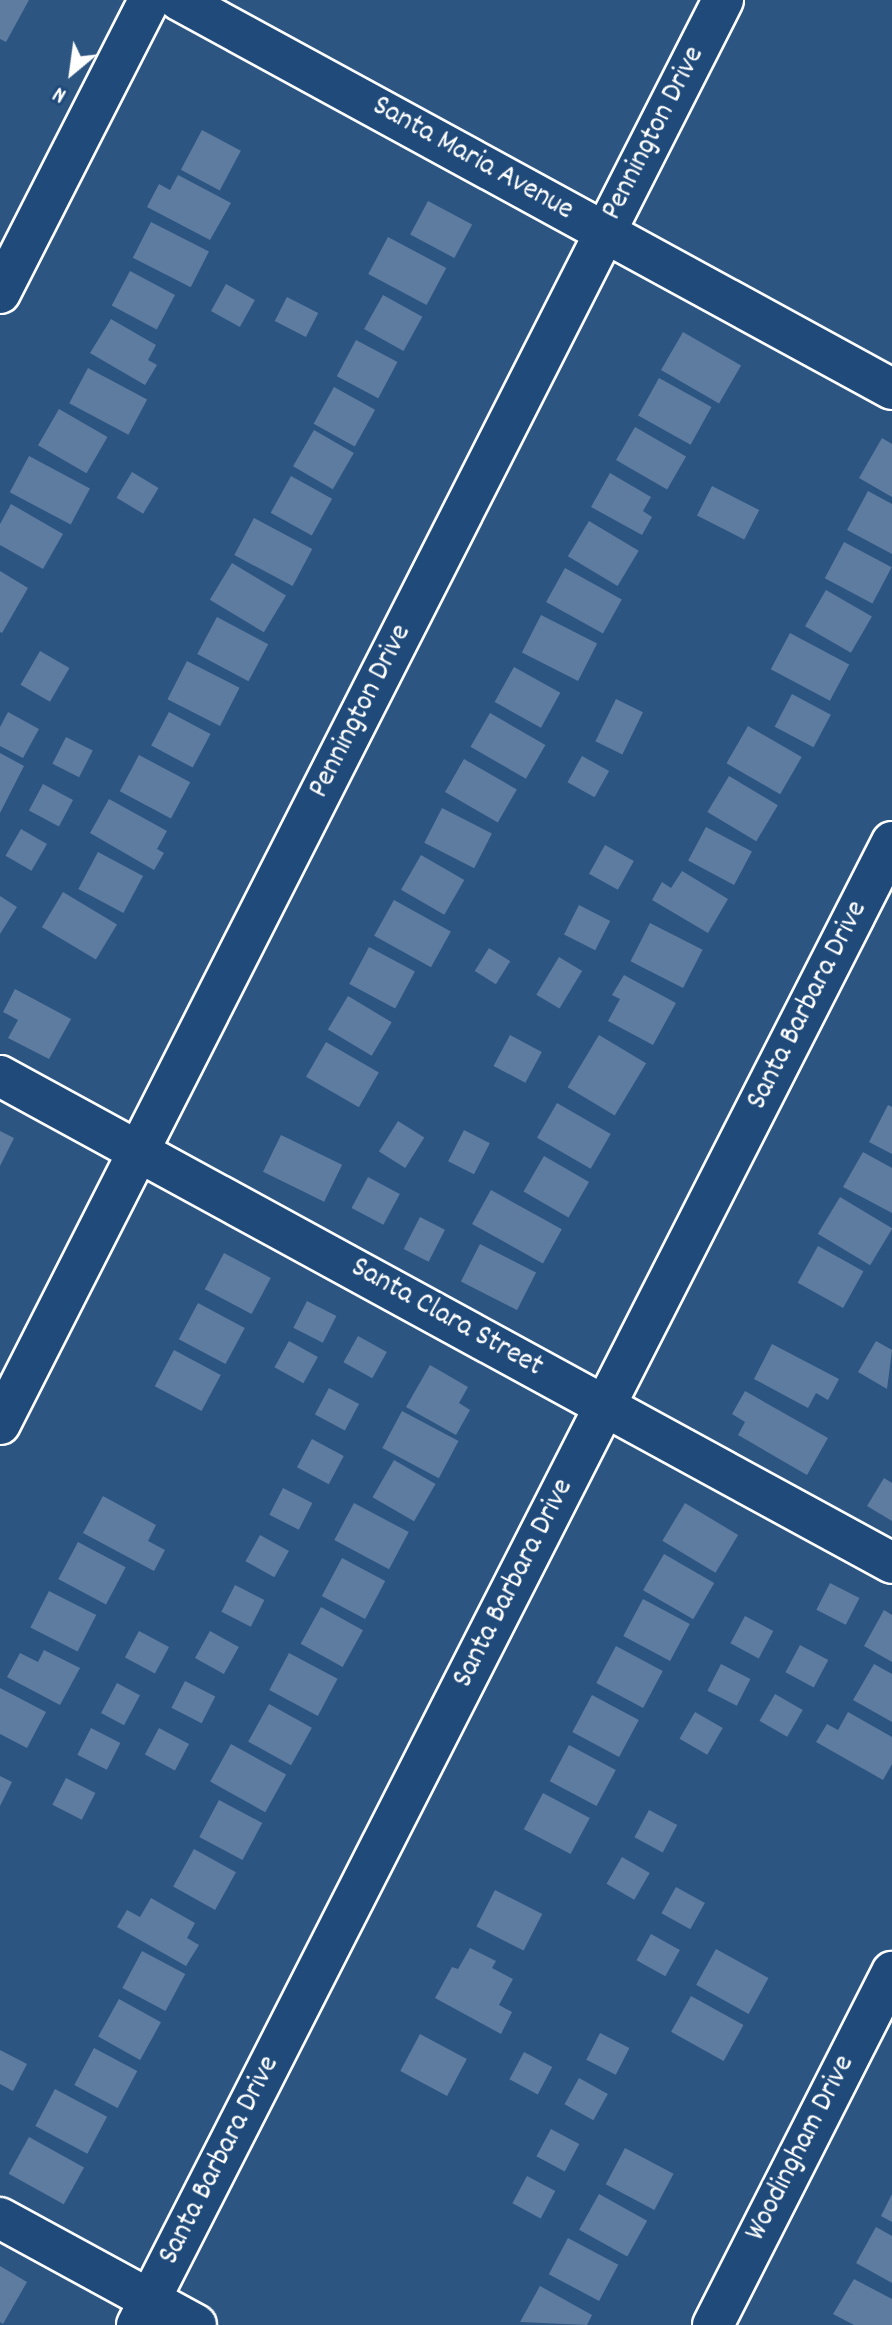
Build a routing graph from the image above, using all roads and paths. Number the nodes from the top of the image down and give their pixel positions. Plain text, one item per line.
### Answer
1 (149, 0) edge
2 (179, 0) edge
3 (723, 0) edge
4 (605, 233) junction
5 (0, 293) edge
6 (892, 389) edge
7 (892, 842) edge
8 (0, 1076) edge
9 (139, 1151) junction
10 (605, 1406) junction
11 (0, 1424) edge
12 (892, 1563) edge
13 (892, 1972) edge
14 (0, 2218) edge
15 (144, 2313) edge
16 (196, 2325) edge
17 (713, 2325) edge

1 - 5 street
2 - 4 street, Santa Maria Avenue
3 - 4 street, Pennington Drive
4 - 6 street, Santa Maria Avenue
4 - 9 street, Pennington Drive
7 - 10 street, Santa Barbara Drive
8 - 9 street, Santa Clara Street
9 - 10 street, Santa Clara Street
9 - 11 street, Pennington Drive
10 - 12 street, Santa Clara Street
10 - 15 street, Santa Barbara Drive
13 - 17 street, Woodingham Drive
14 - 15 street
15 - 16 street

